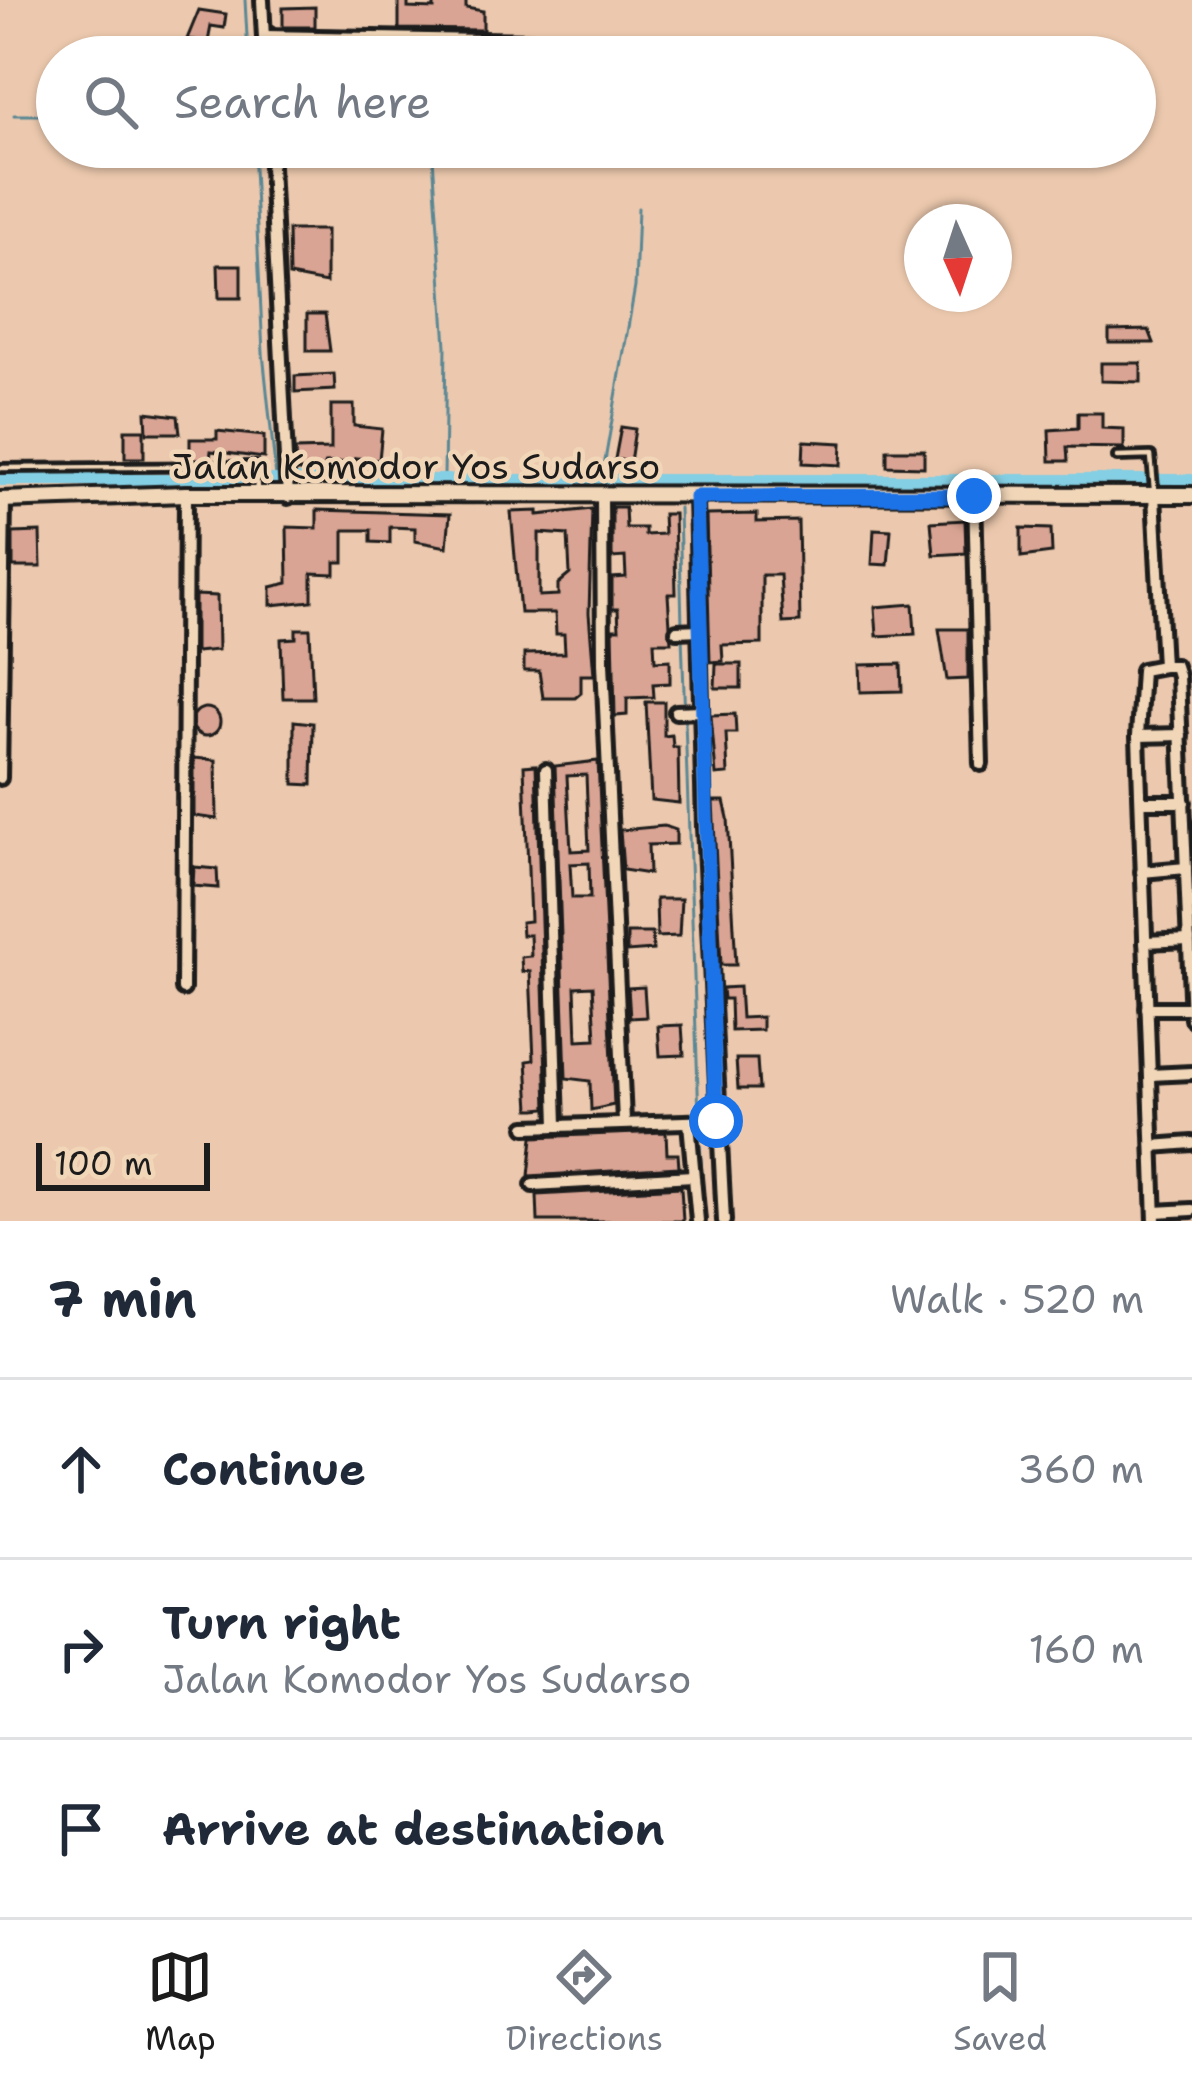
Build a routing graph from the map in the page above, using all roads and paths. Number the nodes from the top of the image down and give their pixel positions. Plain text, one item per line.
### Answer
1 (262, 0) edge
2 (264, 36) edge
3 (271, 168) edge
4 (1117, 457) dead end
5 (0, 468) edge
6 (1154, 490) junction
7 (257, 492) junction
8 (186, 494) junction
9 (288, 494) junction
10 (1192, 495) edge
11 (974, 496) junction
12 (602, 497) junction
13 (696, 497) junction
14 (2, 500) edge
15 (1163, 666) junction
16 (696, 711) junction
17 (676, 712) dead end
18 (1181, 735) junction
19 (1138, 736) junction
20 (981, 764) dead end
21 (546, 770) dead end
22 (0, 778) edge
23 (1141, 802) junction
24 (1184, 802) junction
25 (1186, 868) junction
26 (1142, 872) junction
27 (1189, 940) junction
28 (1145, 942) junction
29 (183, 989) dead end
30 (1147, 1008) junction
31 (1192, 1008) edge
32 (1192, 1019) edge
33 (1192, 1073) edge
34 (1150, 1075) junction
35 (624, 1121) junction
36 (703, 1122) junction
37 (557, 1125) junction
38 (526, 1127) dead end
39 (1192, 1143) edge
40 (1153, 1146) junction
41 (693, 1176) junction
42 (533, 1185) dead end
43 (1192, 1210) edge
44 (1155, 1216) edge
45 (698, 1221) edge
46 (724, 1221) edge

1 - 2 street
3 - 9 street
4 - 6 lane
5 - 7 lane
6 - 10 street, Jalan Komodor Yos Sudarso
6 - 11 street, Jalan Komodor Yos Sudarso
6 - 15 street
7 - 8 street, Jalan Komodor Yos Sudarso
7 - 9 street, Jalan Komodor Yos Sudarso
8 - 14 street, Jalan Komodor Yos Sudarso
8 - 29 street
9 - 12 street, Jalan Komodor Yos Sudarso
11 - 13 street, Jalan Komodor Yos Sudarso
11 - 20 street
12 - 13 street, Jalan Komodor Yos Sudarso
12 - 35 street
13 - 16 street
14 - 22 street
15 - 18 street
15 - 19 street
16 - 17 street
16 - 36 street
18 - 19 street
18 - 24 street
19 - 23 street
21 - 37 street
23 - 24 street
23 - 26 street
24 - 25 street
25 - 26 street
25 - 27 street
26 - 28 street
27 - 28 street
27 - 31 street
28 - 30 street
30 - 31 street
30 - 34 street
31 - 32 street
33 - 34 street
34 - 40 street
35 - 36 street
35 - 37 street
36 - 41 street
36 - 46 street
37 - 38 street
39 - 40 street
40 - 44 street
41 - 42 street
41 - 45 street
43 - 44 street

